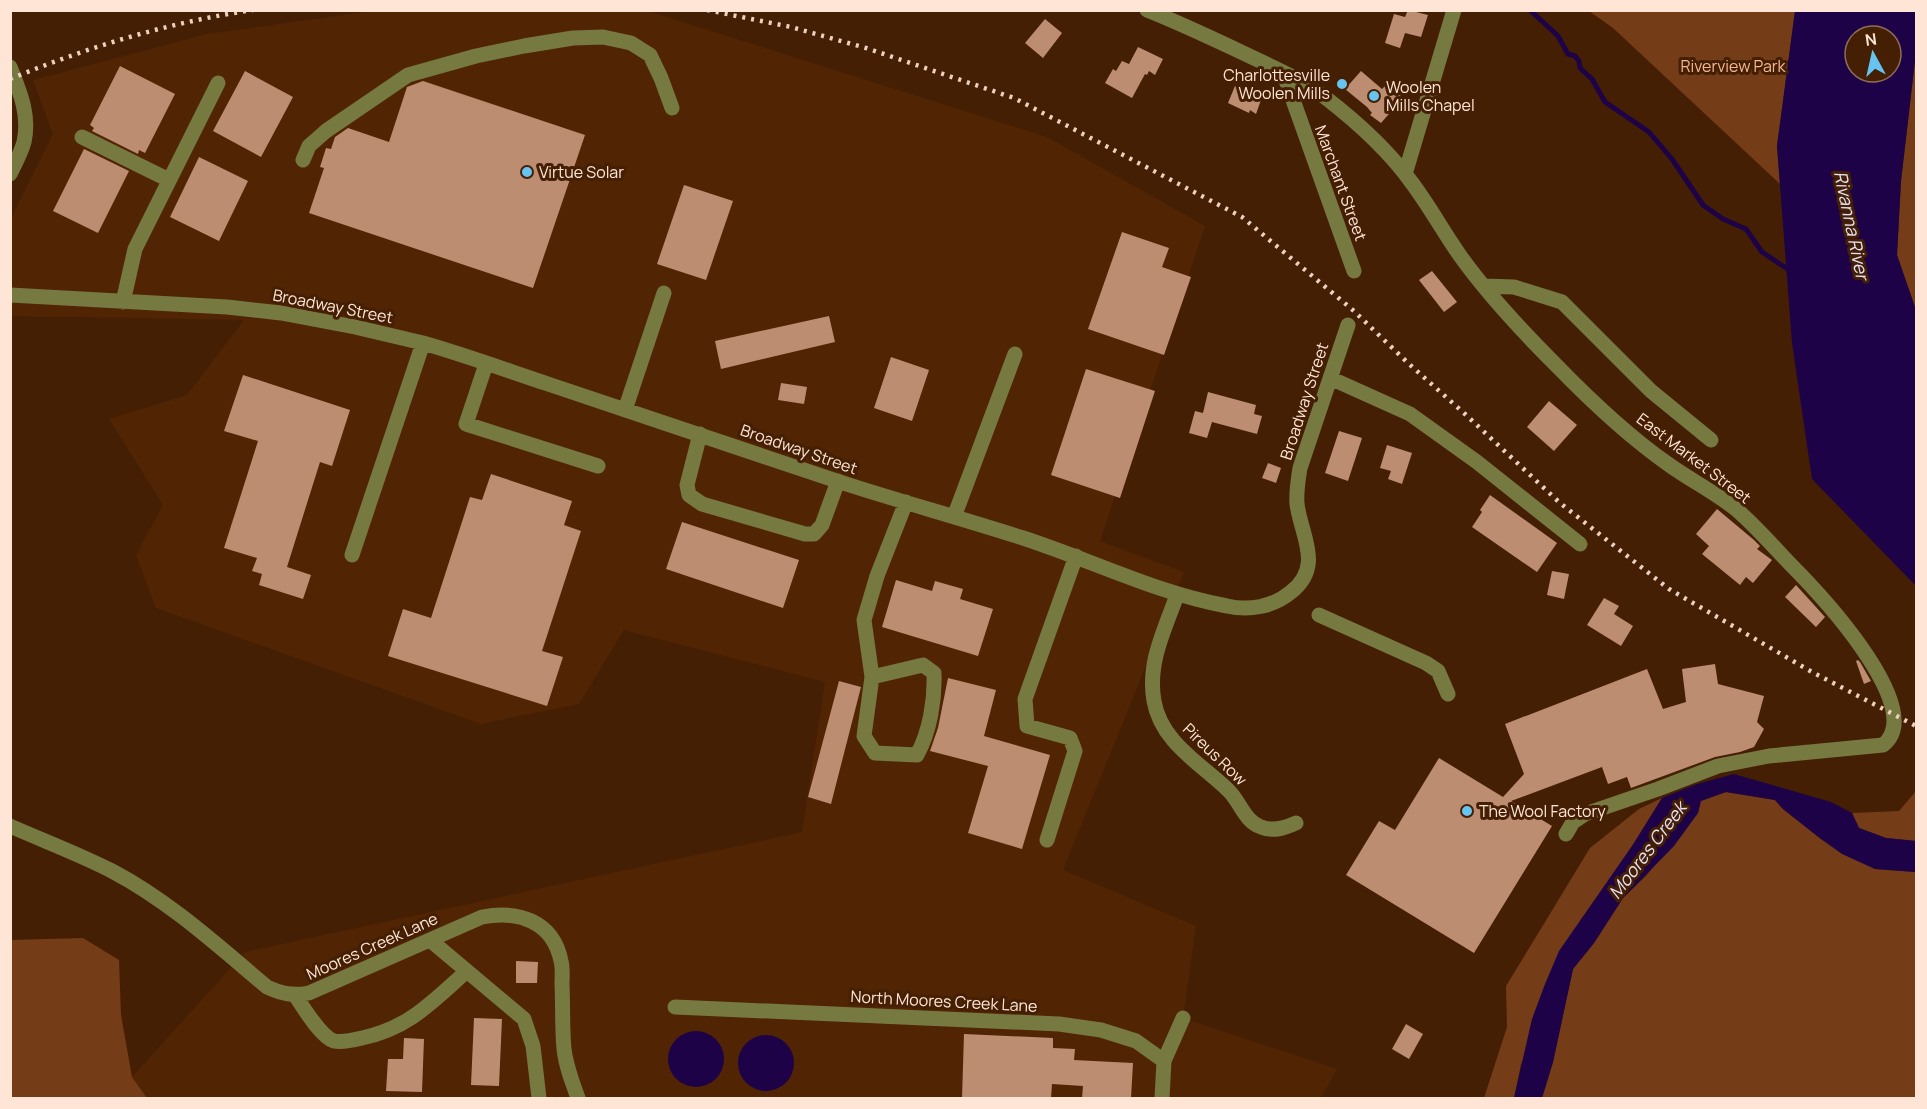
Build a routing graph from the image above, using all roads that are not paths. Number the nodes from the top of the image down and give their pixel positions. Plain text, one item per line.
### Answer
1 (1147, 10) edge
2 (1454, 10) edge
3 (10, 67) edge
4 (1283, 72) junction
5 (218, 83) dead end
6 (672, 108) dead end
7 (82, 137) dead end
8 (303, 160) dead end
9 (10, 174) edge
10 (1405, 174) junction
11 (169, 180) junction
12 (1354, 271) dead end
13 (1484, 286) junction
14 (664, 293) dead end
15 (10, 295) edge
16 (123, 302) junction
17 (1348, 325) dead end
18 (423, 343) junction
19 (1015, 354) dead end
20 (486, 364) junction
21 (1330, 378) junction
22 (625, 410) junction
23 (700, 434) junction
24 (1711, 440) dead end
25 (598, 466) dead end
26 (838, 481) junction
27 (906, 502) junction
28 (954, 517) junction
29 (1580, 544) dead end
30 (352, 555) dead end
31 (1076, 556) junction
32 (1177, 595) junction
33 (1319, 615) dead end
34 (1889, 663) dead end
35 (872, 677) junction
36 (1448, 694) dead end
37 (1908, 724) dead end
38 (1296, 823) dead end
39 (10, 826) edge
40 (1566, 834) dead end
41 (1047, 840) dead end
42 (430, 940) junction
43 (467, 971) junction
44 (295, 996) junction
45 (675, 1006) dead end
46 (1183, 1018) dead end
47 (1164, 1061) junction
48 (539, 1098) edge
49 (578, 1098) edge
50 (1162, 1098) edge

1 - 4 street, East Market Street
2 - 10 street
3 - 9 street
4 - 10 street, East Market Street
4 - 12 street, Marchant Street
5 - 11 street
6 - 8 street
7 - 11 street
10 - 13 street, East Market Street
11 - 16 street
13 - 24 street
13 - 34 street, East Market Street
14 - 22 street
15 - 16 street, Broadway Street
16 - 18 street, Broadway Street
17 - 21 street, Broadway Street
18 - 20 street, Broadway Street
18 - 30 street
19 - 28 street
20 - 22 street, Broadway Street
20 - 25 street
21 - 29 street
21 - 32 street, Broadway Street
22 - 23 street, Broadway Street
23 - 26 street, Broadway Street
23 - 26 street
26 - 27 street, Broadway Street
27 - 28 street, Broadway Street
27 - 35 street
28 - 31 street, Broadway Street
31 - 32 street, Broadway Street
31 - 41 street
32 - 38 street, Pireus Row
33 - 36 street
35 - 35 street
37 - 40 street
39 - 44 street, Moores Creek Lane
42 - 43 street
42 - 44 street, Moores Creek Lane
42 - 49 street, Moores Creek Lane
43 - 44 street
43 - 48 street
45 - 47 street, North Moores Creek Lane
46 - 47 street
47 - 50 street

